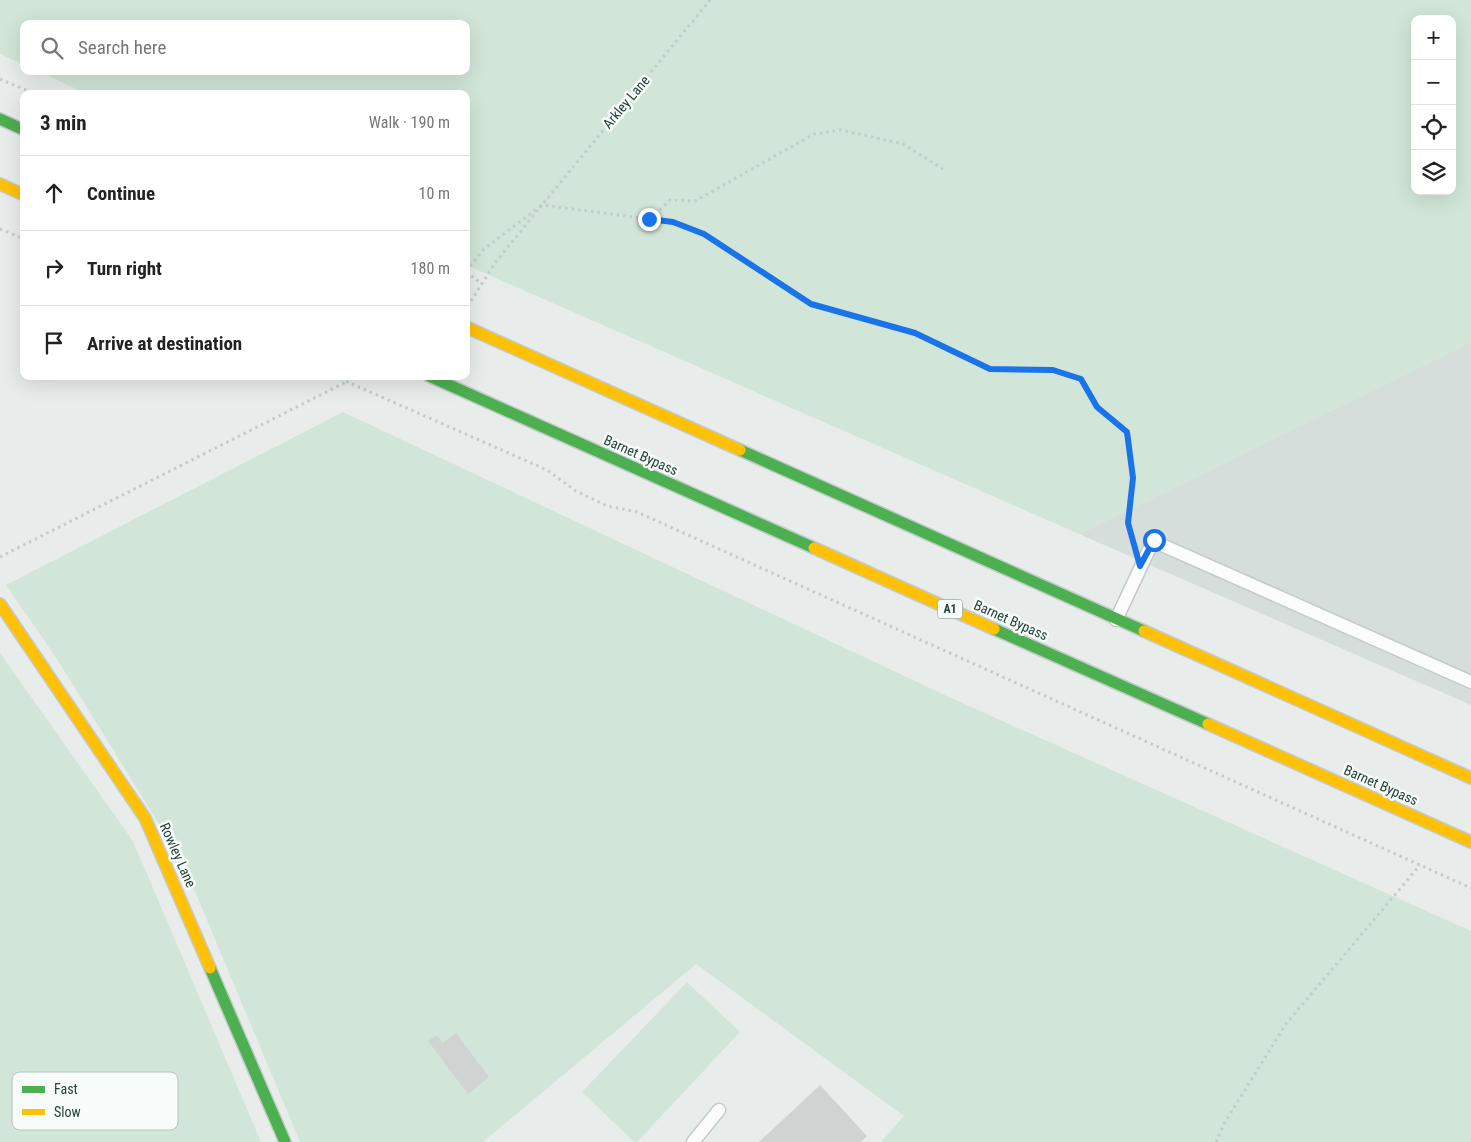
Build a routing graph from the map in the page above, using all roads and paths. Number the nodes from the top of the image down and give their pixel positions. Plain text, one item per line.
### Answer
1 (710, 0) edge
2 (0, 78) edge
3 (26, 90) edge
4 (0, 119) edge
5 (20, 128) edge
6 (943, 169) dead end
7 (0, 184) edge
8 (20, 193) edge
9 (542, 205) junction
10 (649, 219) junction
11 (0, 229) edge
12 (20, 237) edge
13 (470, 267) edge
14 (470, 275) edge
15 (482, 284) junction
16 (470, 302) edge
17 (470, 329) edge
18 (343, 380) edge
19 (438, 380) edge
20 (347, 382) junction
21 (0, 557) edge
22 (1140, 566) junction
23 (0, 604) edge
24 (1116, 620) junction
25 (1471, 682) edge
26 (1471, 778) edge
27 (1471, 842) edge
28 (1420, 865) junction
29 (1471, 888) edge
30 (719, 1110) dead end
31 (285, 1142) edge
32 (693, 1142) edge
33 (1216, 1142) edge

1 - 9 path, Arkley Lane
2 - 3 path
4 - 5 main road
6 - 10 path
7 - 8 main road
9 - 10 path
9 - 13 path
9 - 15 path
10 - 22 path
11 - 12 path
14 - 15 path
15 - 16 path
17 - 24 main road
18 - 20 path
19 - 27 main road, Barnet Bypass / A1
20 - 21 path
20 - 28 path
22 - 24 lane
22 - 25 lane
23 - 31 main road, Rowley Lane
24 - 26 main road
28 - 29 path
28 - 33 path
30 - 32 lane

